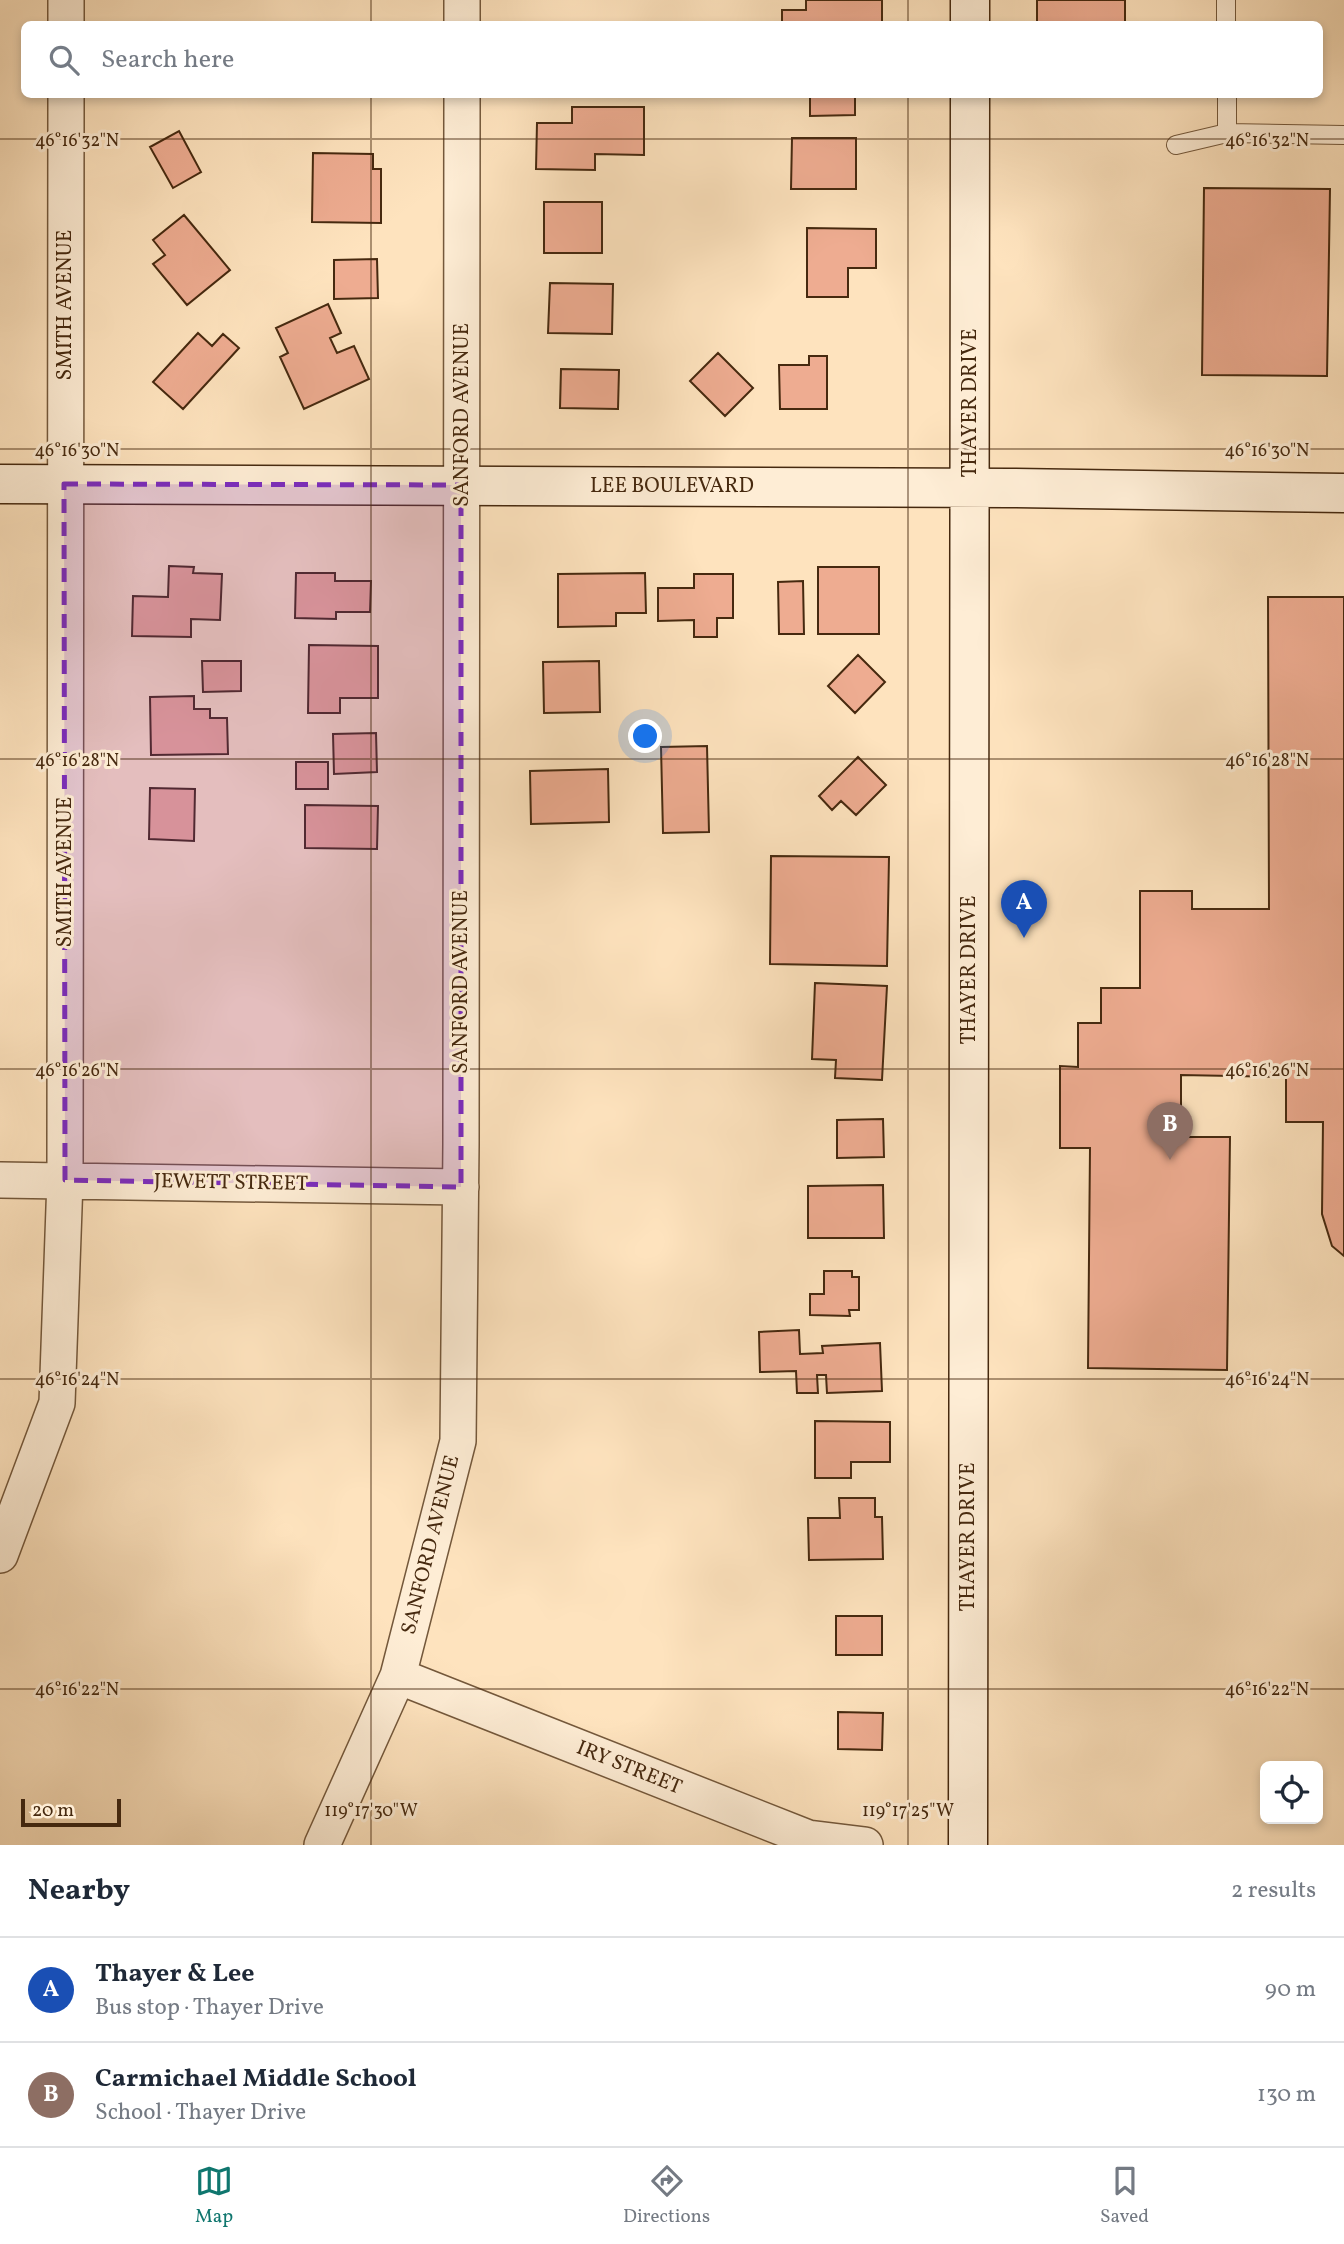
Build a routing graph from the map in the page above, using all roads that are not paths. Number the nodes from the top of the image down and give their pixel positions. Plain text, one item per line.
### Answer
1 (66, 0) edge
2 (462, 0) edge
3 (970, 0) edge
4 (1226, 0) edge
5 (66, 21) edge
6 (462, 21) edge
7 (970, 21) edge
8 (1226, 21) edge
9 (66, 98) edge
10 (462, 98) edge
11 (970, 98) edge
12 (1227, 98) edge
13 (1227, 133) junction
14 (1344, 135) edge
15 (1176, 145) dead end
16 (0, 484) edge
17 (64, 484) junction
18 (461, 485) junction
19 (970, 488) junction
20 (1344, 493) edge
21 (0, 1180) edge
22 (65, 1180) junction
23 (461, 1187) junction
24 (0, 1555) edge
25 (398, 1676) junction
26 (321, 1845) edge
27 (864, 1845) edge
28 (968, 1845) edge

1 - 5 street
2 - 6 street
3 - 7 street
4 - 8 lane
9 - 17 street, SMITH AVENUE
10 - 18 street, SANFORD AVENUE
11 - 19 street, THAYER DRIVE
12 - 13 lane
13 - 14 lane
13 - 15 lane
16 - 17 street, LEE BOULEVARD
17 - 18 street, LEE BOULEVARD
17 - 22 street, SMITH AVENUE
18 - 19 street, LEE BOULEVARD
18 - 23 street, SANFORD AVENUE
19 - 20 street, LEE BOULEVARD
19 - 28 street, THAYER DRIVE
21 - 22 street, JEWETT STREET
22 - 23 street, JEWETT STREET
22 - 24 street, SMITH AVENUE
23 - 25 street, SANFORD AVENUE
25 - 26 street, SANFORD AVENUE
25 - 27 street, IRY STREET

